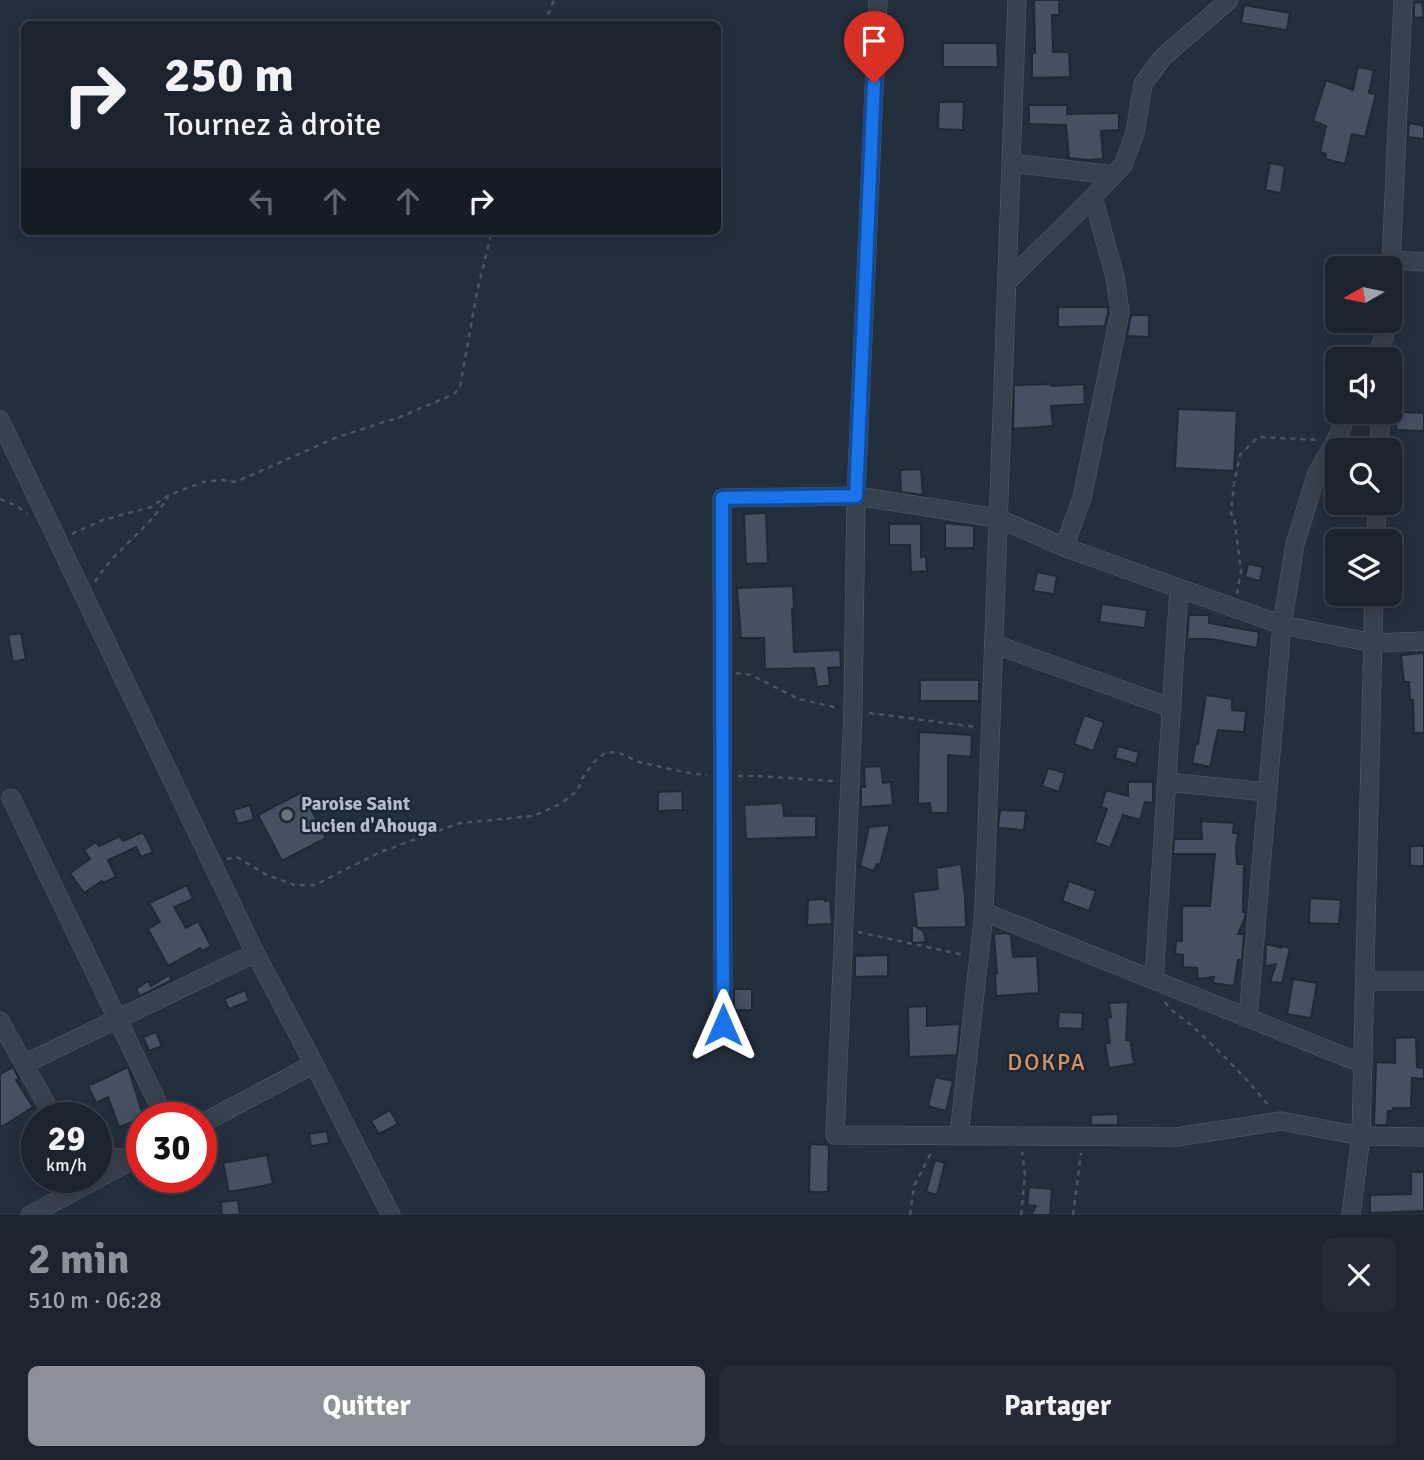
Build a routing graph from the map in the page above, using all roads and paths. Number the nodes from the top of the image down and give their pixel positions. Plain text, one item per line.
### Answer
1 (554, 0) edge
2 (878, 0) edge
3 (1017, 0) edge
4 (1229, 0) edge
5 (1403, 0) edge
6 (545, 21) edge
7 (1011, 163) junction
8 (1114, 175) junction
9 (1093, 197) junction
10 (491, 235) edge
11 (1392, 256) edge
12 (1402, 261) edge
13 (1424, 262) edge
14 (1007, 282) junction
15 (0, 420) edge
16 (1325, 440) edge
17 (1325, 459) edge
18 (169, 495) junction
19 (856, 496) junction
20 (997, 518) junction
21 (58, 540) junction
22 (1064, 547) junction
23 (1179, 588) junction
24 (82, 593) junction
25 (1374, 606) edge
26 (1234, 608) junction
27 (1282, 625) junction
28 (1424, 641) edge
29 (1373, 643) junction
30 (994, 644) junction
31 (723, 671) junction
32 (1171, 708) junction
33 (853, 711) junction
34 (991, 729) junction
35 (723, 776) junction
36 (850, 782) junction
37 (1167, 782) junction
38 (1267, 792) junction
39 (11, 798) dead end
40 (213, 862) junction
41 (984, 912) junction
42 (844, 928) junction
43 (256, 953) junction
44 (978, 971) junction
45 (1154, 980) junction
46 (1366, 981) junction
47 (1424, 981) edge
48 (1248, 1018) junction
49 (117, 1020) junction
50 (0, 1021) edge
51 (723, 1025) dead end
52 (24, 1064) junction
53 (314, 1064) junction
54 (1363, 1064) junction
55 (45, 1102) edge
56 (156, 1102) edge
57 (217, 1116) edge
58 (1281, 1122) junction
59 (940, 1135) junction
60 (959, 1135) junction
61 (1020, 1135) junction
62 (1083, 1136) junction
63 (1361, 1136) junction
64 (1424, 1137) edge
65 (66, 1193) edge
66 (30, 1215) edge
67 (391, 1215) edge
68 (910, 1215) edge
69 (1021, 1215) edge
70 (1073, 1215) edge
71 (1351, 1215) edge

1 - 6 path
2 - 19 street
3 - 7 street
4 - 8 street
5 - 11 street
7 - 8 street
7 - 14 street
8 - 9 street
9 - 14 street
9 - 22 street
10 - 18 path
12 - 13 street
14 - 20 street
15 - 21 street
16 - 26 path
17 - 27 street
18 - 21 path
18 - 24 path
19 - 20 street
19 - 31 street
19 - 33 street
20 - 22 street
20 - 30 street
21 - 24 street
22 - 23 street
23 - 26 street
23 - 32 street
24 - 40 street
25 - 29 street
26 - 27 street
27 - 29 street
27 - 38 street
28 - 29 street
29 - 46 street
30 - 32 street
30 - 34 street
31 - 33 path
31 - 35 street
32 - 37 street
33 - 34 path
33 - 36 street
34 - 41 street
35 - 36 path
35 - 40 path
35 - 51 street
36 - 42 street
37 - 38 street
37 - 45 street
38 - 48 street
39 - 49 street
40 - 43 street
41 - 44 street
41 - 45 street
42 - 44 path
42 - 59 street
43 - 49 street
43 - 53 street
44 - 60 street
45 - 48 street
45 - 58 path
46 - 47 street
46 - 54 street
48 - 54 street
49 - 52 street
49 - 56 street
50 - 52 street
52 - 55 street
53 - 57 street
53 - 67 street
54 - 63 street
58 - 62 street
58 - 63 street
59 - 60 street
59 - 68 path
60 - 61 street
61 - 62 street
61 - 69 path
62 - 70 path
63 - 64 street
63 - 71 street
65 - 66 street

